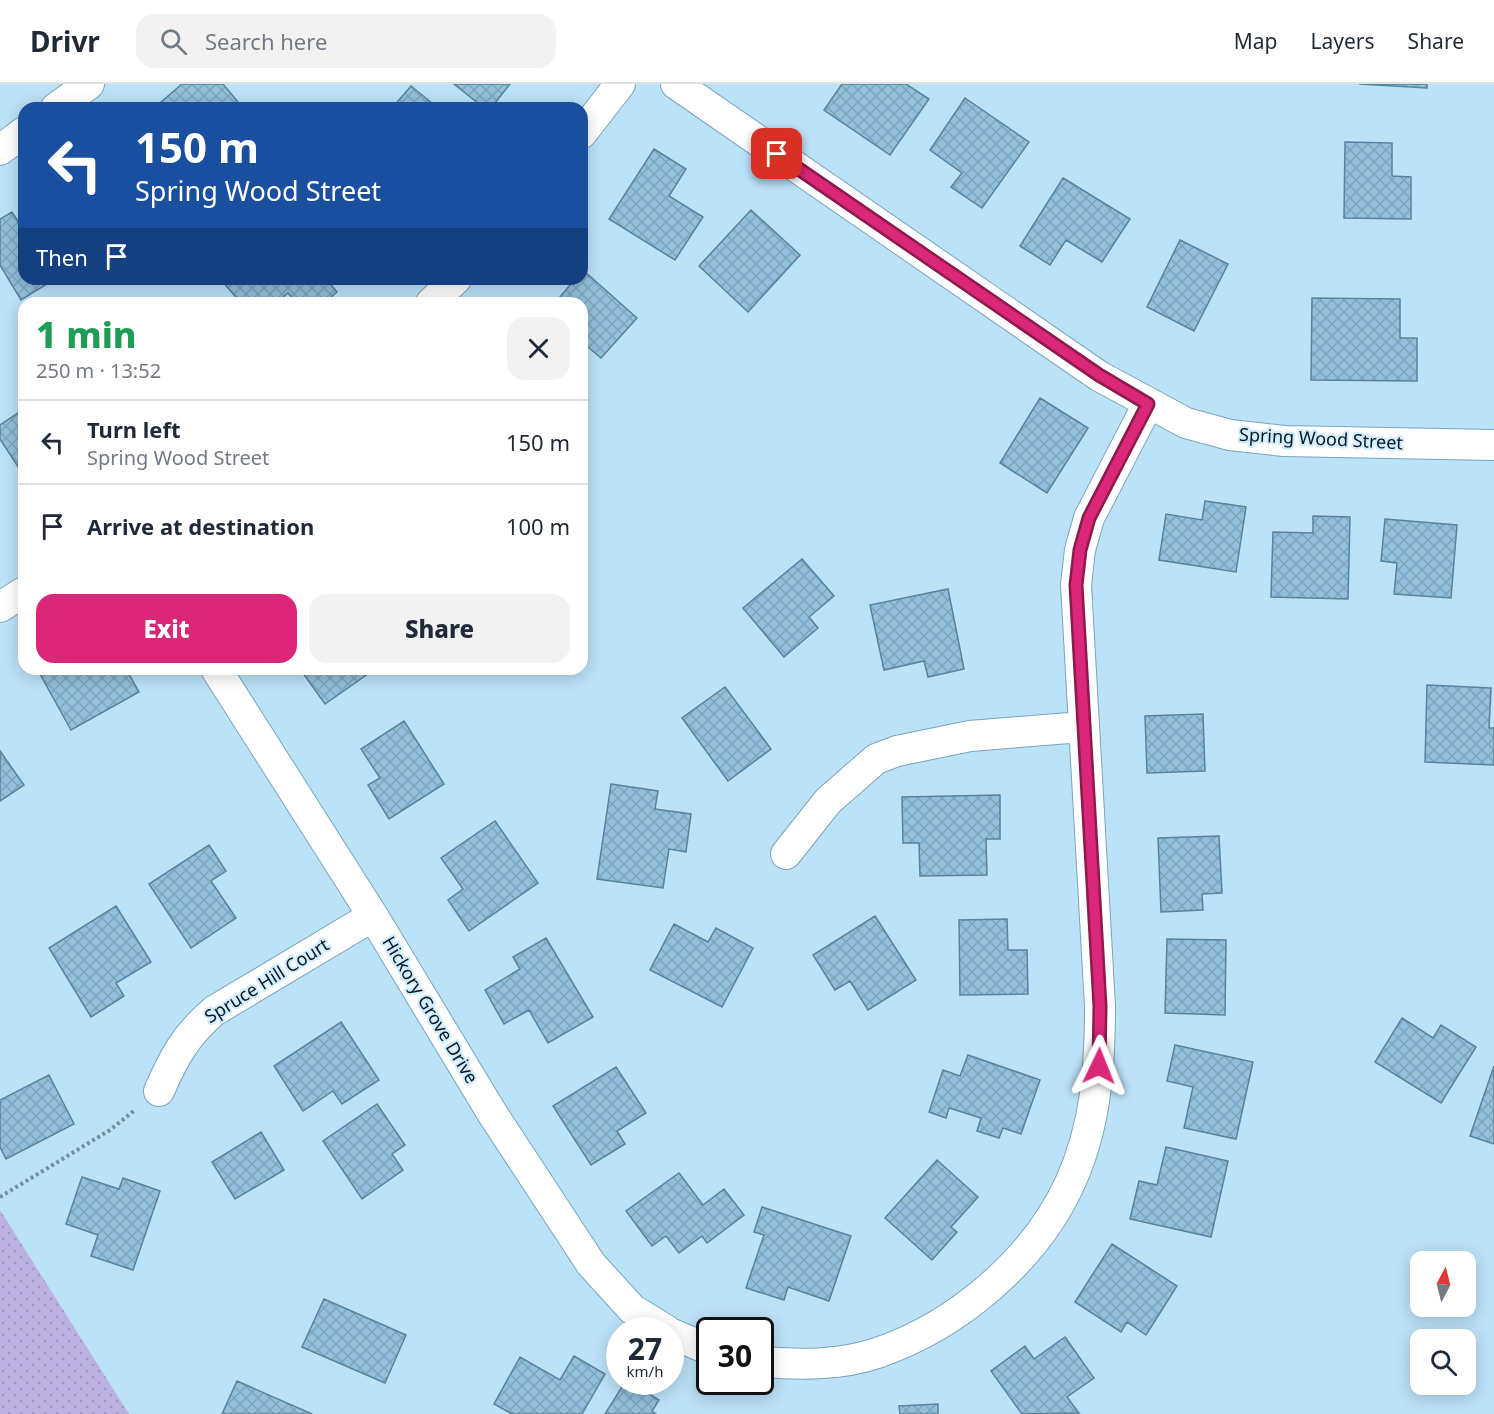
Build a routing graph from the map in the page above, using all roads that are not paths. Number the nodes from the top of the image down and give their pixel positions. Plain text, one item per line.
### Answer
1 (89, 84) edge
2 (620, 84) edge
3 (676, 84) edge
4 (64, 102) edge
5 (588, 125) edge
6 (18, 136) edge
7 (0, 150) edge
8 (450, 285) edge
9 (437, 297) edge
10 (1148, 404) junction
11 (1494, 445) edge
12 (18, 596) edge
13 (0, 607) edge
14 (220, 675) edge
15 (1082, 727) junction
16 (786, 854) dead end
17 (373, 916) junction
18 (159, 1091) road end
19 (645, 1317) edge
20 (774, 1362) edge

1 - 4 street
2 - 5 street
3 - 10 street, Spring Wood Street
6 - 7 street
8 - 9 street
10 - 11 street, Spring Wood Street
10 - 15 street
12 - 13 street
14 - 17 street, Hickory Grove Drive
15 - 16 street
15 - 20 street
17 - 18 street, Spruce Hill Court
17 - 19 street, Hickory Grove Drive

